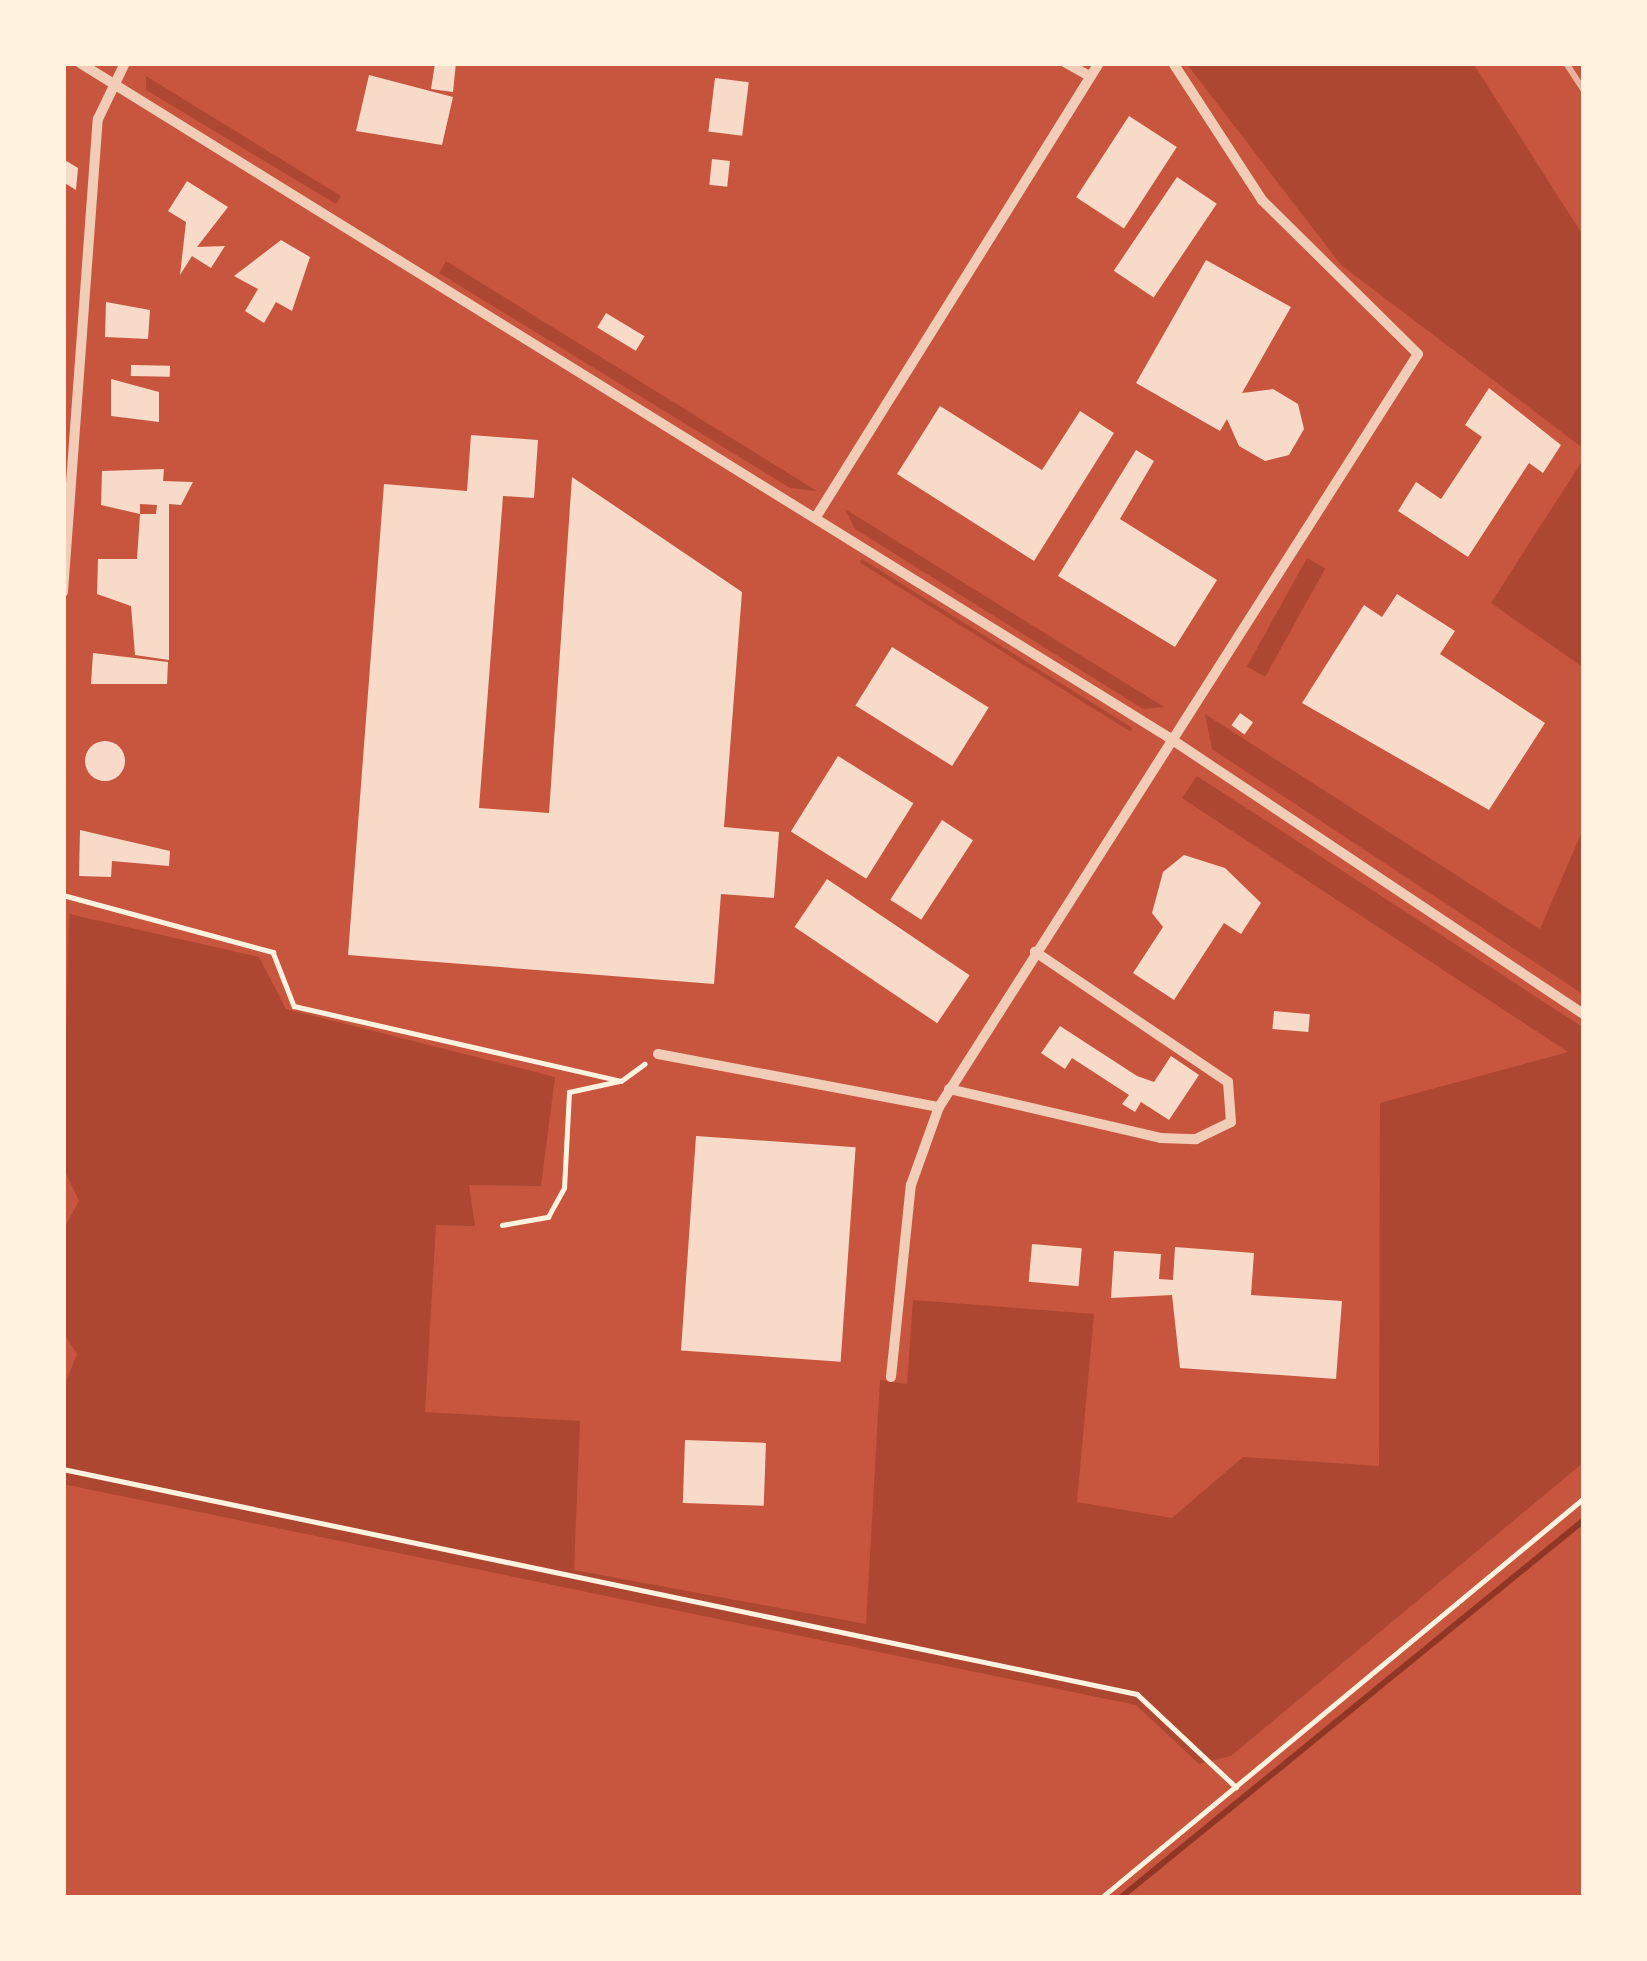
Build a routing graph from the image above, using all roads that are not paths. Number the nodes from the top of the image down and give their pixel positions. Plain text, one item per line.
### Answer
1 (80, 63) edge
2 (125, 63) edge
3 (1066, 63) edge
4 (1099, 63) edge
5 (1173, 63) edge
6 (1089, 76) junction
7 (113, 84) junction
8 (816, 518) junction
9 (64, 571) edge
10 (63, 592) edge
11 (1168, 737) junction
12 (1035, 952) junction
13 (1584, 1014) edge
14 (658, 1054) road end
15 (949, 1089) junction
16 (939, 1107) junction
17 (891, 1377) dead end

1 - 7 street
2 - 7 street
3 - 6 street
4 - 6 street
5 - 11 street
6 - 8 street
7 - 8 street
7 - 9 street
8 - 11 street
9 - 10 street
11 - 12 street
11 - 13 street
12 - 15 street
12 - 15 street
14 - 16 street
15 - 16 street
16 - 17 street

